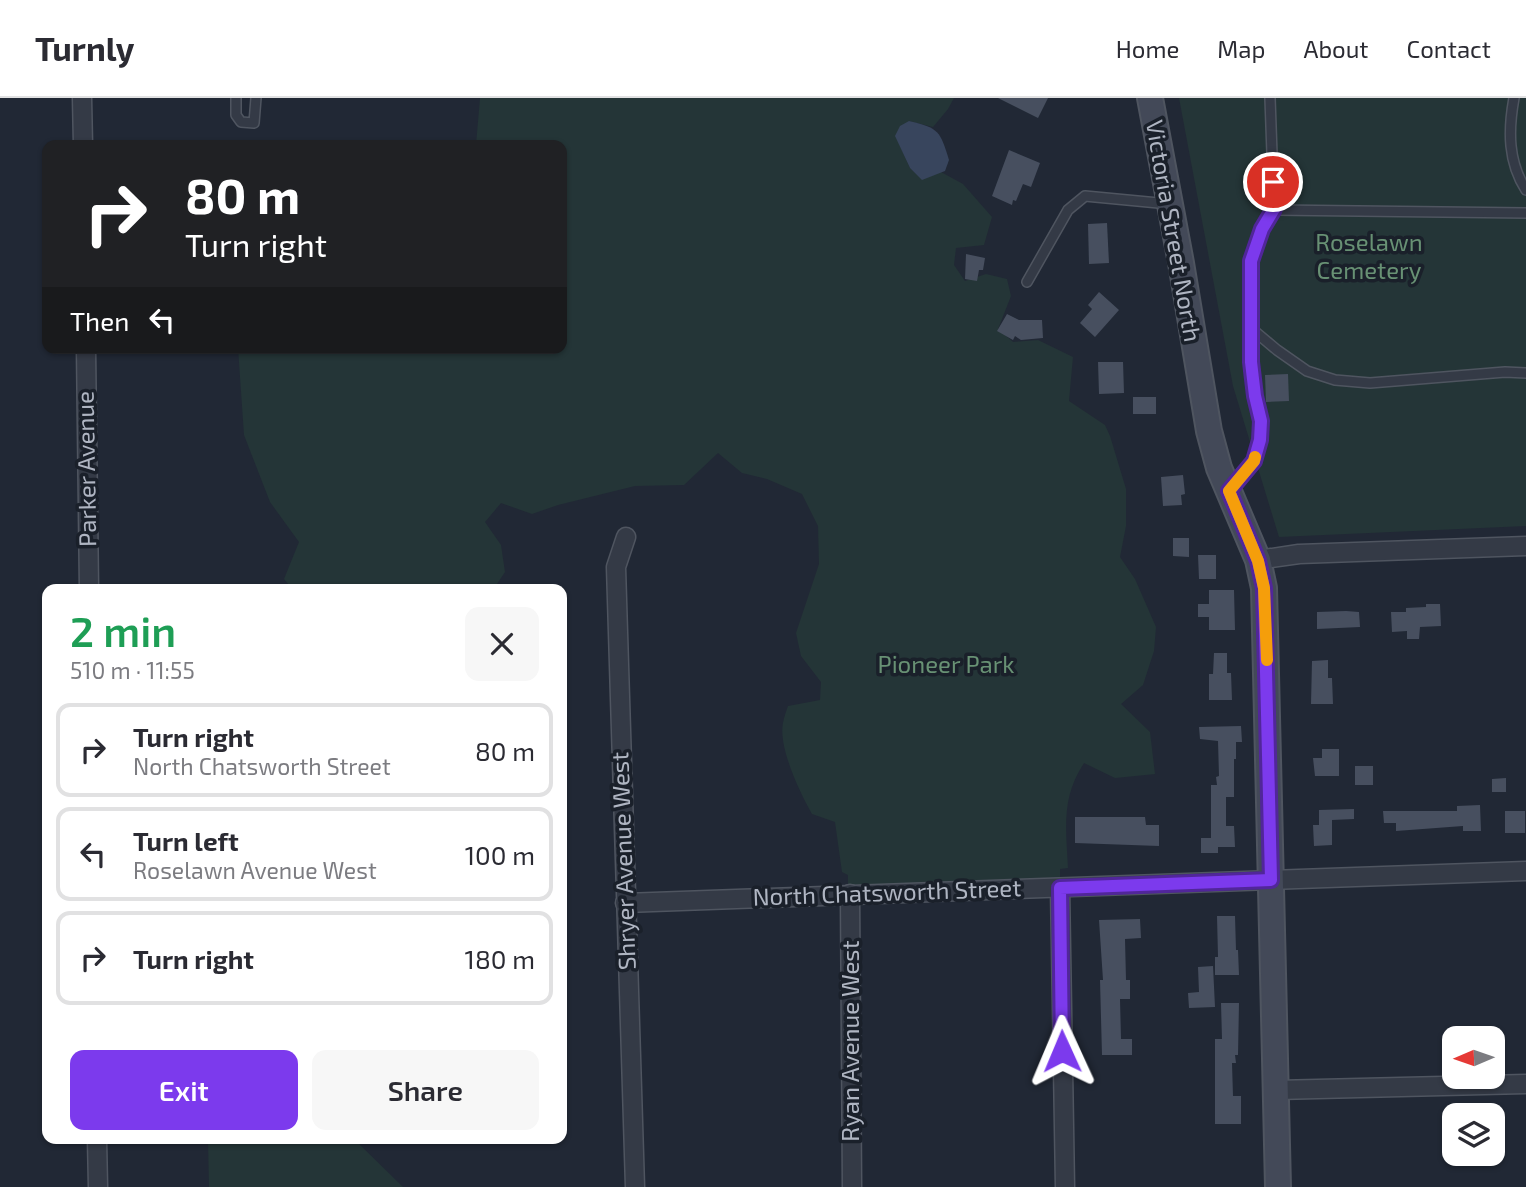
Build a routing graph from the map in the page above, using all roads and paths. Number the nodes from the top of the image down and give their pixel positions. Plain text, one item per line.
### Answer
1 (82, 98) edge
2 (236, 98) edge
3 (257, 98) edge
4 (1150, 98) edge
5 (1270, 98) edge
6 (1514, 98) edge
7 (83, 140) edge
8 (1526, 190) edge
9 (1170, 204) junction
10 (1274, 209) junction
11 (1526, 213) edge
12 (1027, 282) dead end
13 (1252, 329) junction
14 (86, 354) edge
15 (1526, 373) edge
16 (1229, 491) junction
17 (626, 537) dead end
18 (1526, 546) edge
19 (1258, 561) junction
20 (89, 584) edge
21 (1526, 871) edge
22 (1271, 880) junction
23 (1060, 888) junction
24 (850, 894) junction
25 (625, 903) junction
26 (1526, 1084) edge
27 (1276, 1090) junction
28 (97, 1144) edge
29 (98, 1187) edge
30 (635, 1187) edge
31 (852, 1187) edge
32 (1065, 1187) edge
33 (1278, 1187) edge

1 - 7 street
2 - 3 lane
4 - 9 street, Victoria Street North
5 - 10 lane
6 - 8 lane
9 - 12 lane
9 - 16 street, Victoria Street North
10 - 11 lane
10 - 13 lane
13 - 15 lane
13 - 16 lane
14 - 20 street, Parker Avenue
16 - 19 street, Victoria Street North
17 - 25 street, Shryer Avenue West
18 - 19 street
19 - 22 street, Victoria Street North
21 - 22 street, North Chatsworth Street
22 - 23 street, North Chatsworth Street
22 - 27 street, Victoria Street North
23 - 24 street, North Chatsworth Street
23 - 32 street
24 - 25 street, North Chatsworth Street
24 - 31 street, Ryan Avenue West
25 - 30 street, Shryer Avenue West
26 - 27 street
27 - 33 street, Victoria Street North
28 - 29 street

